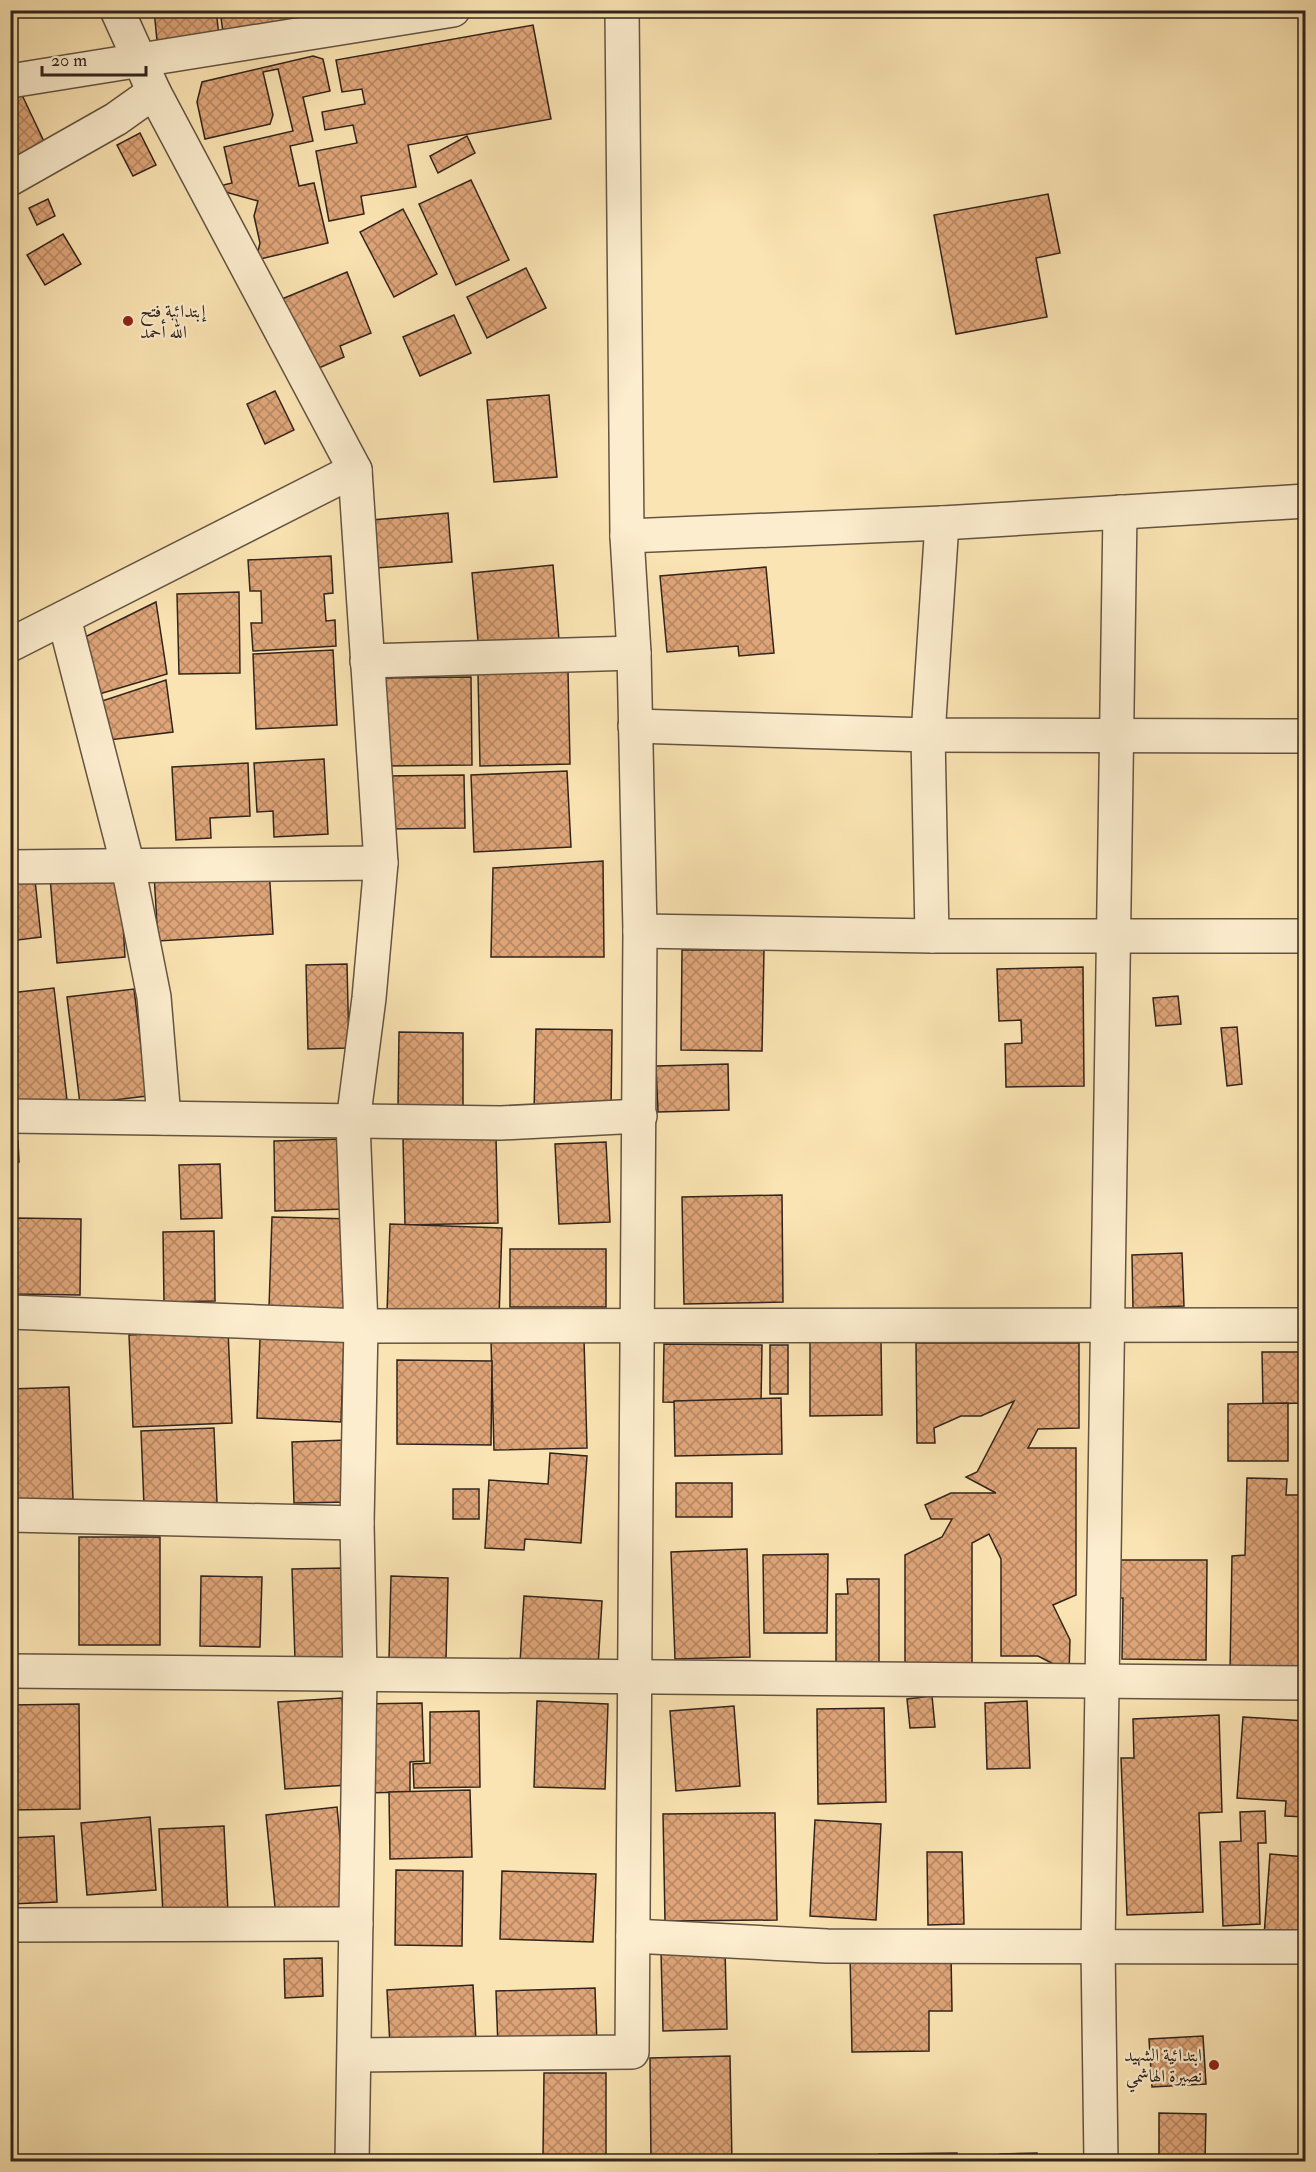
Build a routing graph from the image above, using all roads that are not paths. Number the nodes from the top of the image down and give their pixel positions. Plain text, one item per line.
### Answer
1 (117, 10) edge
2 (453, 10) edge
3 (622, 10) edge
4 (338, 20) edge
5 (139, 59) junction
6 (10, 81) edge
7 (154, 92) junction
8 (10, 179) edge
9 (355, 470) junction
10 (1305, 501) edge
11 (1120, 512) junction
12 (942, 523) junction
13 (627, 536) junction
14 (64, 618) junction
15 (10, 645) edge
16 (633, 653) junction
17 (367, 661) junction
18 (635, 726) junction
19 (928, 735) junction
20 (1305, 736) edge
21 (1116, 737) junction
22 (381, 863) junction
23 (128, 866) junction
24 (10, 867) edge
25 (640, 931) junction
26 (932, 936) junction
27 (1113, 936) junction
28 (1305, 936) edge
29 (10, 1116) edge
30 (640, 1116) junction
31 (164, 1118) junction
32 (353, 1122) junction
33 (10, 1312) edge
34 (1305, 1324) edge
35 (361, 1326) junction
36 (637, 1326) junction
37 (1107, 1326) junction
38 (10, 1515) edge
39 (357, 1522) junction
40 (10, 1671) edge
41 (360, 1674) junction
42 (635, 1678) junction
43 (1102, 1683) junction
44 (1305, 1683) edge
45 (356, 1924) junction
46 (10, 1925) edge
47 (633, 1936) junction
48 (1098, 1947) junction
49 (1305, 1947) edge
50 (356, 2055) junction
51 (352, 2162) edge
52 (1101, 2162) edge

1 - 5 street
2 - 4 street
3 - 13 street
4 - 5 street
5 - 6 street
5 - 7 street
7 - 8 street
7 - 9 street
9 - 14 street
9 - 17 street
10 - 11 street
11 - 12 street
11 - 21 street
12 - 13 street
12 - 19 street
13 - 16 street
14 - 15 street
14 - 23 street
16 - 17 street
16 - 18 street
17 - 22 street
18 - 19 street
18 - 25 street
19 - 21 street
19 - 26 street
20 - 21 street
21 - 27 street
22 - 23 street
22 - 32 street
23 - 24 street
23 - 31 street
25 - 26 street
25 - 30 street
26 - 27 street
27 - 28 street
27 - 37 street
29 - 31 street
30 - 32 street
30 - 36 street
31 - 32 street
32 - 35 street
33 - 35 street
34 - 37 street
35 - 36 street
35 - 39 street
36 - 37 street
36 - 42 street
37 - 43 street
38 - 39 street
39 - 41 street
40 - 41 street
41 - 42 street
41 - 45 street
42 - 43 street
42 - 47 street
43 - 44 street
43 - 48 street
45 - 46 street
45 - 50 street
47 - 48 street
47 - 50 street
48 - 49 street
48 - 52 street
50 - 51 street

